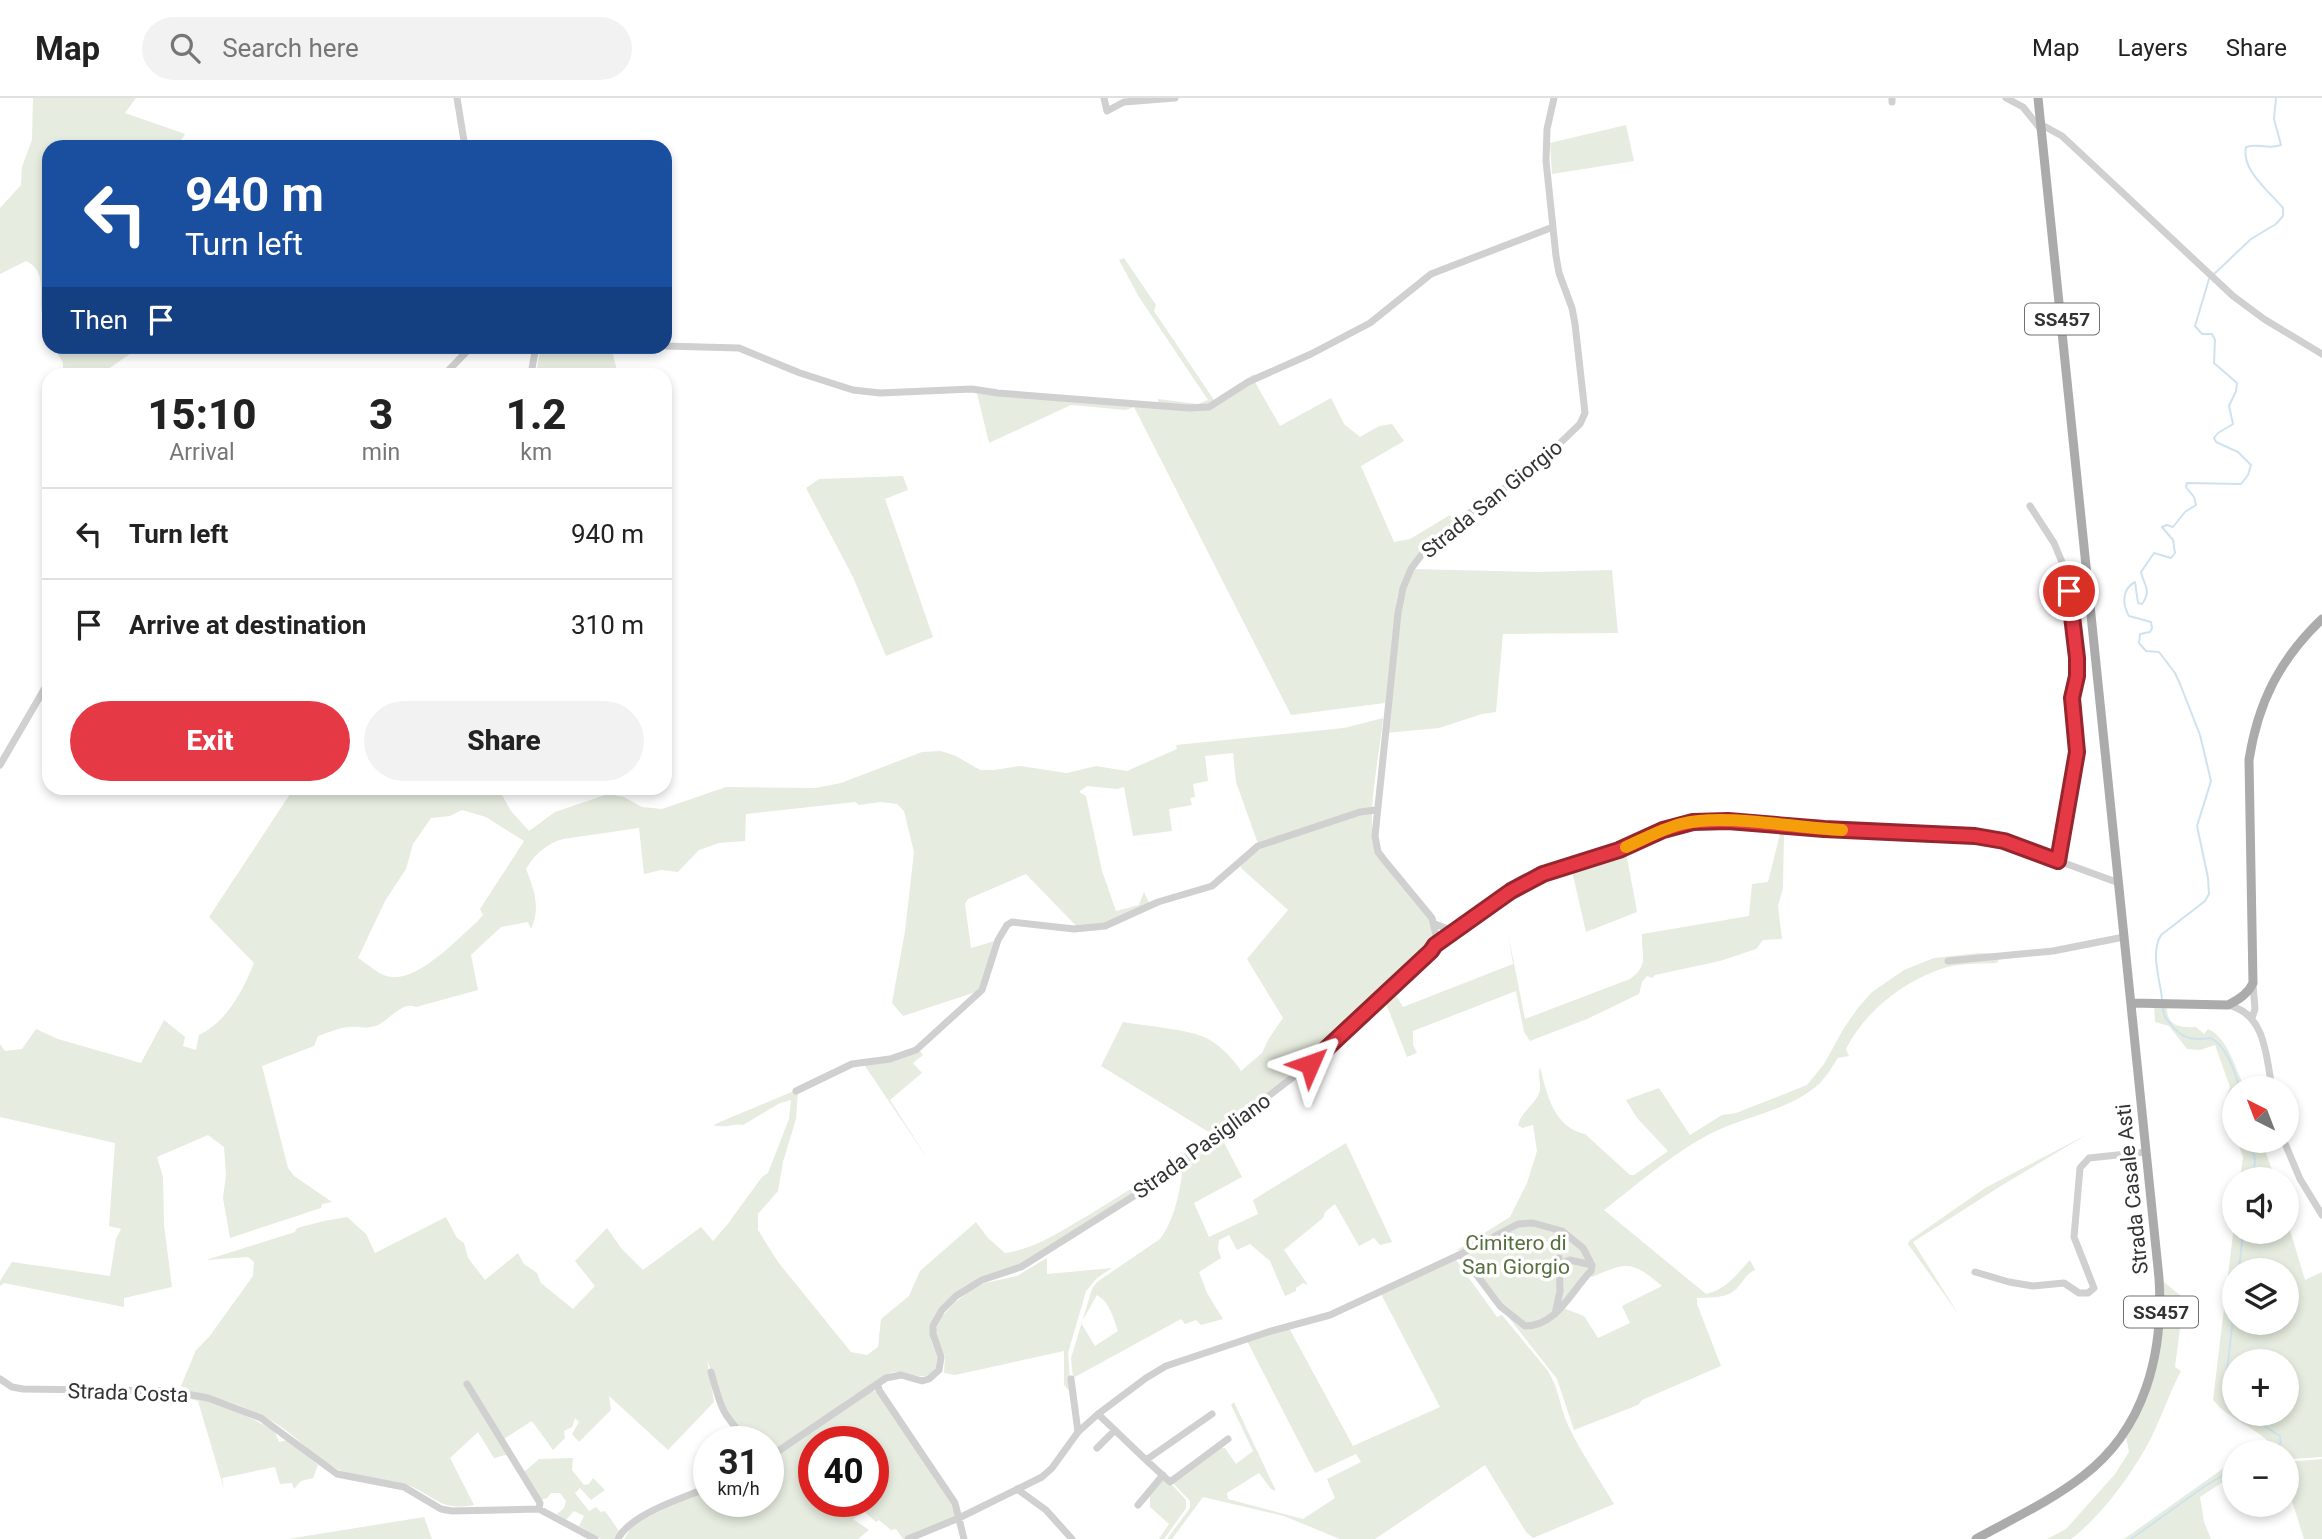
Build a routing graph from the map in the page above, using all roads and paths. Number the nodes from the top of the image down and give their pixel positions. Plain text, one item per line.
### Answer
1 (457, 98) edge
2 (1104, 98) edge
3 (1175, 98) edge
4 (1554, 98) edge
5 (2006, 98) edge
6 (2037, 99) edge
7 (2023, 107) junction
8 (2042, 131) junction
9 (464, 140) edge
10 (1553, 227) junction
11 (672, 347) edge
12 (466, 354) edge
13 (2322, 354) edge
14 (451, 368) edge
15 (2030, 506) dead end
16 (2088, 570) junction
17 (2067, 574) junction
18 (2322, 619) edge
19 (42, 693) edge
20 (0, 763) edge
21 (1376, 810) junction
22 (2058, 861) junction
23 (2119, 883) junction
24 (1435, 924) junction
25 (1453, 931) junction
26 (2124, 937) junction
27 (1435, 945) junction
28 (1948, 961) dead end
29 (2253, 984) junction
30 (2131, 1003) junction
31 (2228, 1005) junction
32 (2252, 1018) junction
33 (2269, 1076) edge
34 (796, 1091) dead end
35 (2146, 1152) junction
36 (2289, 1153) edge
37 (2322, 1215) edge
38 (1461, 1254) junction
39 (1592, 1265) junction
40 (1975, 1272) dead end
41 (1555, 1314) junction
42 (711, 1372) dead end
43 (0, 1379) edge
44 (1071, 1379) dead end
45 (467, 1384) dead end
46 (878, 1385) junction
47 (1098, 1414) junction
48 (1212, 1414) dead end
49 (733, 1426) edge
50 (1115, 1430) junction
51 (1078, 1432) junction
52 (1228, 1439) dead end
53 (784, 1447) edge
54 (1097, 1448) dead end
55 (1146, 1460) junction
56 (1163, 1475) junction
57 (1017, 1489) junction
58 (693, 1494) edge
59 (1138, 1505) dead end
60 (539, 1509) junction
61 (959, 1518) junction
62 (595, 1539) edge
63 (618, 1539) edge
64 (908, 1539) edge
65 (964, 1539) edge
66 (1072, 1539) edge
67 (1976, 1539) edge

1 - 9 street
2 - 3 street
4 - 10 street, Strada San Giorgio
5 - 7 street
6 - 7 street
6 - 8 main road, SS457
7 - 8 street
8 - 13 street
8 - 16 main road, SS457
10 - 11 street
10 - 21 street, Strada San Giorgio
12 - 14 street
15 - 17 street
16 - 17 street
16 - 23 main road, SS457
17 - 22 street
18 - 29 main road
19 - 20 street
21 - 24 street, Strada San Giorgio
21 - 34 street
22 - 23 street, Strada Pasigliano
22 - 25 street, Strada Pasigliano
23 - 26 main road, SS457
24 - 25 street
24 - 27 street
25 - 27 street, Strada Pasigliano
26 - 28 street
26 - 30 main road, SS457
27 - 46 street, Strada Pasigliano
29 - 31 main road
29 - 32 street
30 - 31 main road
30 - 35 main road, Strada Casale Asti / SS457
31 - 32 street
32 - 33 street
35 - 40 street
35 - 67 main road, Strada Casale Asti / SS457
36 - 37 street
38 - 39 street
38 - 41 street
38 - 47 street
39 - 41 street
39 - 41 street
42 - 49 street
43 - 60 street, Strada Costa
44 - 51 street
45 - 60 street
46 - 53 street
46 - 61 street
47 - 50 street
47 - 51 street
48 - 55 street
50 - 54 street
50 - 55 street
51 - 57 street
52 - 56 street
55 - 56 street
56 - 59 street
57 - 61 street
57 - 66 street
58 - 63 street
60 - 62 street
61 - 64 street
61 - 65 street

